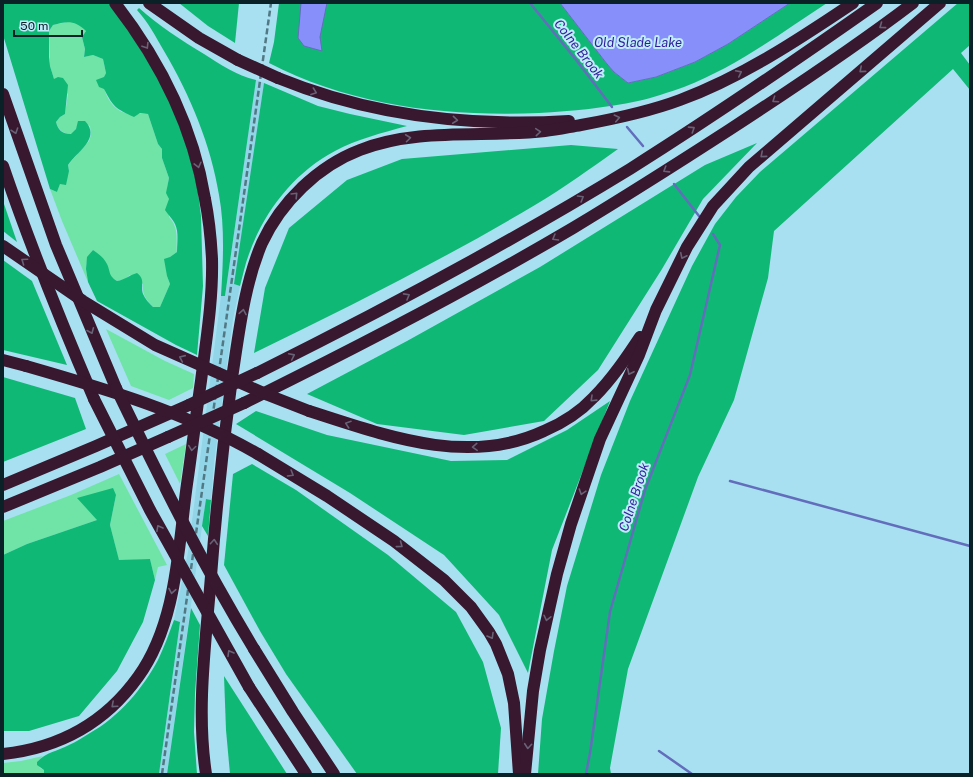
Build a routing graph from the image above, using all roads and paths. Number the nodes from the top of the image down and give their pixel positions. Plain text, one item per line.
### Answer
1 (115, 3) edge
2 (149, 3) edge
3 (853, 3) edge
4 (877, 3) edge
5 (913, 3) edge
6 (940, 3) edge
7 (3, 94) edge
8 (579, 125) junction
9 (3, 166) edge
10 (3, 246) edge
11 (656, 310) junction
12 (3, 360) edge
13 (3, 484) edge
14 (3, 507) edge
15 (3, 754) edge
16 (206, 774) edge
17 (306, 774) edge
18 (334, 774) edge
19 (519, 774) edge
20 (526, 774) edge

1 -> 15 highway
2 -> 8 highway, bridge
8 -> 3 highway
13 -> 4 highway, bridge
5 -> 14 highway, bridge
6 -> 11 highway
7 -> 18 highway, bridge
16 -> 8 highway
17 -> 9 highway, bridge
11 -> 10 highway, bridge
11 -> 20 highway
12 -> 19 highway, bridge

